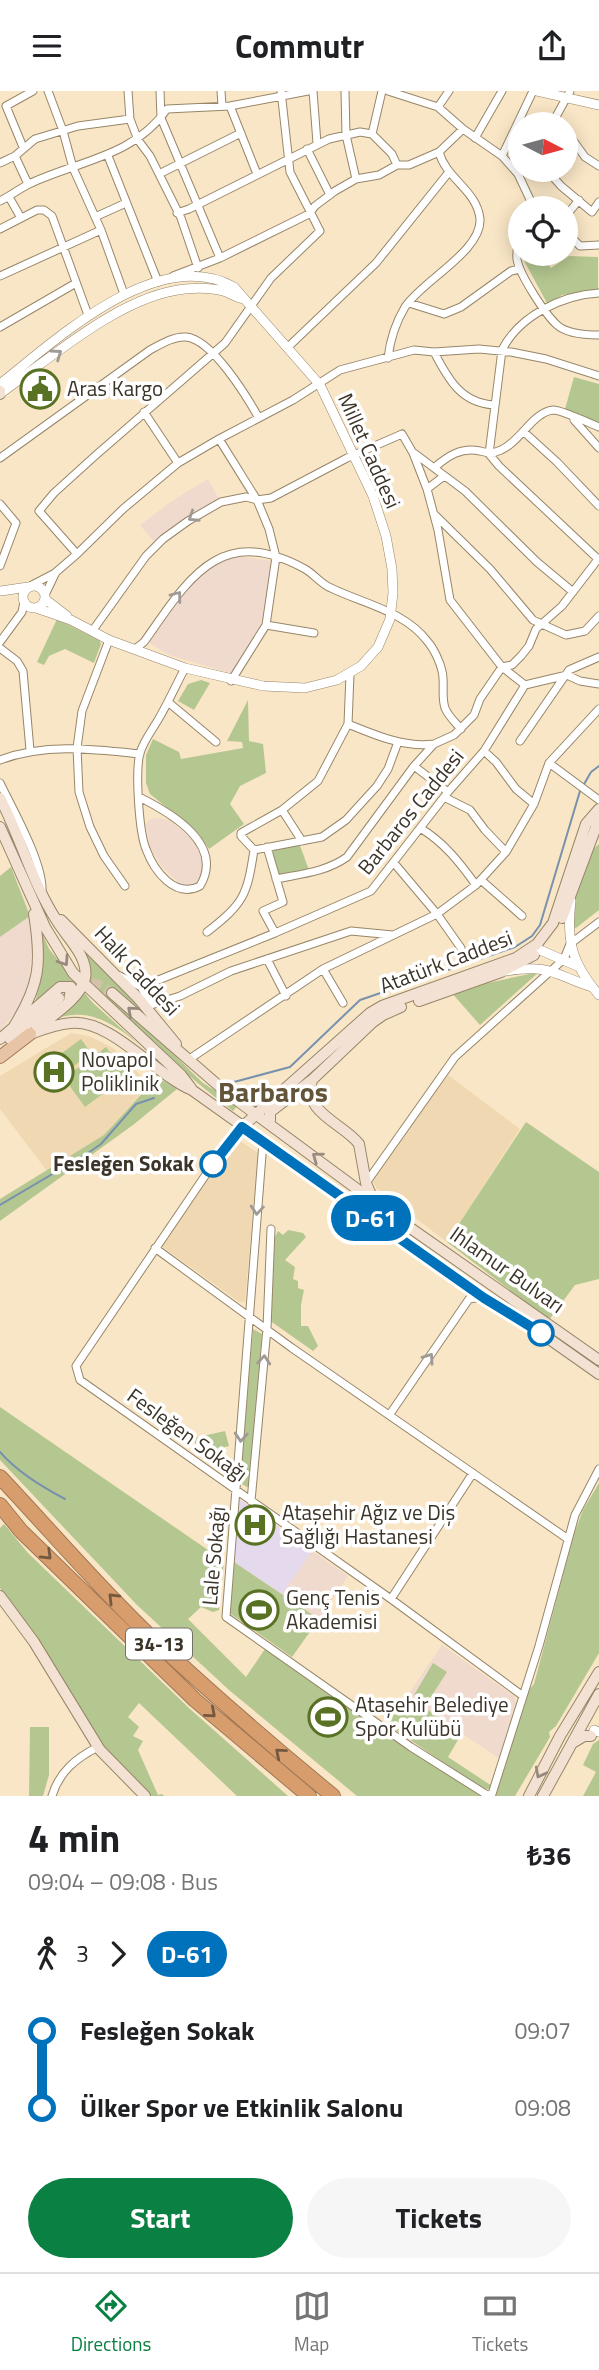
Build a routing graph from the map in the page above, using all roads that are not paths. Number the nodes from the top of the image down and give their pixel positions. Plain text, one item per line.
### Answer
1 (33, 91) edge
2 (48, 91) edge
3 (128, 91) edge
4 (160, 91) edge
5 (221, 91) edge
6 (310, 91) edge
7 (345, 91) edge
8 (382, 91) edge
9 (388, 91) edge
10 (502, 91) edge
11 (535, 91) edge
12 (446, 92) edge
13 (281, 94) edge
14 (568, 95) edge
15 (599, 105) edge
16 (226, 106) junction
17 (438, 107) junction
18 (561, 111) edge
19 (161, 118) junction
20 (130, 119) junction
21 (463, 129) junction
22 (63, 131) junction
23 (241, 133) junction
24 (372, 134) junction
25 (346, 135) junction
26 (475, 138) junction
27 (138, 140) junction
28 (317, 143) junction
29 (578, 146) edge
30 (23, 147) junction
31 (307, 149) junction
32 (439, 152) junction
33 (15, 156) junction
34 (108, 156) junction
35 (502, 156) junction
36 (287, 158) junction
37 (508, 161) edge
38 (0, 163) edge
39 (179, 164) junction
40 (397, 165) junction
41 (599, 166) edge
42 (73, 168) junction
43 (449, 172) junction
44 (159, 174) junction
45 (257, 174) junction
46 (356, 179) junction
47 (558, 182) edge
48 (28, 184) junction
49 (330, 195) junction
50 (9, 197) junction
51 (0, 201) edge
52 (579, 201) joint
53 (599, 202) edge
54 (126, 204) junction
55 (197, 204) junction
56 (177, 213) junction
57 (309, 214) junction
58 (95, 217) junction
59 (21, 218) junction
60 (0, 229) edge
61 (101, 230) junction
62 (578, 244) edge
63 (599, 245) edge
64 (62, 246) junction
65 (220, 258) junction
66 (519, 266) edge
67 (198, 268) junction
68 (520, 269) junction
69 (0, 277) edge
70 (158, 282) junction
71 (76, 283) junction
72 (159, 293) junction
73 (599, 293) edge
74 (124, 294) junction
75 (247, 302) junction
76 (409, 303) junction
77 (545, 310) junction
78 (89, 315) junction
79 (0, 327) edge
80 (599, 335) edge
81 (287, 348) junction
82 (502, 350) junction
83 (434, 352) junction
84 (212, 354) junction
85 (388, 358) junction
86 (599, 376) edge
87 (0, 384) edge
88 (320, 384) junction
89 (0, 393) edge
90 (494, 405) junction
91 (144, 412) junction
92 (572, 417) junction
93 (260, 418) junction
94 (599, 427) edge
95 (524, 432) junction
96 (219, 439) junction
97 (599, 448) edge
98 (413, 453) junction
99 (489, 454) junction
100 (355, 455) junction
101 (0, 458) edge
102 (178, 463) junction
103 (435, 467) junction
104 (444, 477) junction
105 (427, 489) junction
106 (257, 500) junction
107 (0, 504) edge
108 (599, 505) edge
109 (434, 514) junction
110 (77, 554) junction
111 (276, 557) junction
112 (598, 559) edge
113 (0, 566) edge
114 (55, 573) junction
115 (30, 586) junction
116 (0, 591) edge
117 (573, 592) junction
118 (45, 597) junction
119 (23, 604) junction
120 (35, 608) junction
121 (390, 612) junction
122 (599, 616) edge
123 (71, 619) junction
124 (266, 625) junction
125 (542, 625) junction
126 (93, 630) junction
127 (314, 632) dead end
128 (108, 640) junction
129 (0, 642) edge
130 (0, 649) edge
131 (135, 649) junction
132 (599, 657) edge
133 (184, 667) junction
134 (502, 667) junction
135 (350, 674) junction
136 (567, 675) junction
137 (231, 681) junction
138 (599, 684) edge
139 (525, 685) junction
140 (168, 702) junction
141 (599, 709) edge
142 (348, 724) junction
143 (461, 729) junction
144 (520, 741) dead end
145 (216, 742) dead end
146 (398, 742) junction
147 (434, 744) junction
148 (77, 748) junction
149 (30, 750) junction
150 (484, 751) junction
151 (140, 754) junction
152 (0, 760) edge
153 (549, 763) junction
154 (414, 766) junction
155 (0, 783) edge
156 (446, 794) junction
157 (139, 796) junction
158 (0, 798) edge
159 (599, 800) edge
160 (534, 804) junction
161 (599, 809) edge
162 (282, 810) junction
163 (599, 819) edge
164 (0, 827) edge
165 (420, 828) junction
166 (302, 841) junction
167 (267, 847) junction
168 (254, 850) junction
169 (506, 852) junction
170 (394, 863) junction
171 (276, 879) junction
172 (479, 883) junction
173 (125, 886) dead end
174 (573, 892) junction
175 (37, 898) junction
176 (52, 913) junction
177 (437, 914) junction
178 (522, 916) dead end
179 (599, 922) edge
180 (207, 932) dead end
181 (275, 933) junction
182 (394, 935) junction
183 (570, 944) junction
184 (461, 948) dead end
185 (537, 948) junction
186 (267, 959) junction
187 (564, 959) junction
188 (579, 966) junction
189 (323, 969) junction
190 (552, 970) junction
191 (113, 972) junction
192 (501, 972) junction
193 (83, 983) junction
194 (141, 987) junction
195 (592, 987) junction
196 (112, 993) tunnel mouth
197 (599, 995) edge
198 (286, 996) junction
199 (64, 1000) junction
200 (343, 1003) dead end
201 (150, 1008) junction
202 (13, 1028) junction
203 (30, 1034) junction
204 (0, 1039) edge
205 (0, 1046) edge
206 (0, 1057) edge
207 (188, 1060) junction
208 (312, 1080) junction
209 (192, 1090) junction
210 (234, 1097) junction
211 (275, 1098) junction
212 (256, 1114) junction
213 (271, 1118) junction
214 (242, 1127) junction
215 (263, 1142) junction
216 (366, 1183) junction
217 (372, 1198) junction
218 (271, 1229) dead end
219 (155, 1248) junction
220 (484, 1298) junction
221 (250, 1317) junction
222 (267, 1328) junction
223 (599, 1360) edge
224 (599, 1374) edge
225 (390, 1415) junction
226 (599, 1469) edge
227 (0, 1470) edge
228 (474, 1473) junction
229 (0, 1477) edge
230 (237, 1493) junction
231 (251, 1501) junction
232 (0, 1508) edge
233 (33, 1511) junction
234 (568, 1539) junction
235 (0, 1596) edge
236 (391, 1599) junction
237 (0, 1604) edge
238 (599, 1672) edge
239 (599, 1694) edge
240 (523, 1696) junction
241 (582, 1712) junction
242 (579, 1729) junction
243 (562, 1733) junction
244 (596, 1734) edge
245 (572, 1743) junction
246 (251, 1748) junction
247 (95, 1749) junction
248 (486, 1795) edge
249 (52, 1796) edge
250 (134, 1796) edge
251 (145, 1796) edge
252 (300, 1796) edge
253 (309, 1796) edge
254 (333, 1796) edge
255 (529, 1796) edge
256 (543, 1796) edge

1 - 30 street
2 - 22 street
3 - 20 street
4 - 19 street
5 - 16 street
6 - 13 street
6 - 28 street
7 - 25 street
8 - 24 street
9 - 17 street
10 - 26 street
11 - 14 street
11 - 35 street
12 - 17 street
13 - 16 street
13 - 36 street
14 - 15 street
14 - 18 street
16 - 19 street
16 - 23 street
17 - 21 street
19 - 27 street
19 - 39 street
20 - 22 street
20 - 27 street
21 - 26 street
21 - 32 street
22 - 30 street
22 - 42 street
23 - 39 street
23 - 45 street
24 - 25 street
24 - 40 street
25 - 28 street
25 - 46 street
26 - 35 street
27 - 34 street
27 - 44 street
28 - 31 street
29 - 41 street
30 - 33 street
31 - 36 street
31 - 49 street
32 - 40 street
32 - 43 street
33 - 38 street
33 - 48 street
34 - 42 street
34 - 54 street
35 - 37 street
36 - 45 street
36 - 57 street
39 - 44 street
39 - 55 street
40 - 46 street
42 - 48 street
42 - 58 street
43 - 76 street
43 - 81 street
44 - 56 street
45 - 55 street
46 - 49 street
47 - 52 street
48 - 50 street
49 - 57 street
50 - 51 street
50 - 59 street
52 - 53 street
54 - 58 street
54 - 70 street
55 - 56 street
55 - 65 street
56 - 67 street
57 - 65 street
57 - 75 street
58 - 61 street
59 - 60 street
59 - 64 street
61 - 64 street
61 - 74 street
62 - 63 street
64 - 69 street
64 - 71 street
65 - 67 street
66 - 68 street
67 - 70 street
68 - 76 street
68 - 77 street
70 - 72 street
70 - 74 street, Millet Caddesi
70 - 75 street, Millet Caddesi
71 - 78 street
71 - 79 street
72 - 75 street
89 -> 72 street
73 - 77 street
74 - 78 street, Millet Caddesi
75 - 81 street, Millet Caddesi
75 - 84 street
76 - 85 street
77 - 80 street
77 - 82 street
78 - 87 street, Millet Caddesi
81 - 88 street, Millet Caddesi
82 - 83 street
82 - 86 street
82 - 90 street
83 - 85 street
83 - 90 street
84 - 91 street
84 - 93 street
84 - 101 street
85 - 88 street
88 - 93 street
88 - 100 street, Millet Caddesi
90 - 99 street
91 - 102 street
91 - 110 street
92 - 94 street
92 - 95 street
92 - 97 street
93 - 96 street
95 - 99 street
95 - 108 street
96 - 102 street
96 - 106 street
98 - 100 street
98 - 103 street
98 - 105 street
99 - 103 street
99 - 112 street
100 - 106 street
100 - 121 street, Millet Caddesi
102 - 110 street
103 - 104 street
104 - 105 street
104 - 117 street
105 - 109 street
106 - 111 street
106 -> 126 street
107 - 113 street
109 - 125 street
109 - 134 street
110 - 114 street
111 - 121 street
111 - 124 street
131 -> 111 street
112 - 117 street
114 - 115 street
114 - 118 street
115 - 116 street
115 - 118 street
115 - 119 street
116 - 119 street
117 - 125 street
118 - 120 street
118 - 123 street
119 - 120 street
119 - 129 street
120 - 123 street
121 - 135 street, Millet Caddesi
121 - 143 street
122 - 125 street
123 - 126 street, Millet Caddesi
124 - 127 street
124 - 137 street
125 - 134 street
126 - 128 street, Millet Caddesi
128 - 131 street, Millet Caddesi
128 - 148 street
130 - 149 street
131 - 133 street, Millet Caddesi
132 - 136 street
133 - 137 street, Millet Caddesi
133 - 140 street
134 - 139 street
134 - 143 street
135 - 137 street, Millet Caddesi
135 - 142 street
136 - 138 street
136 - 139 street
136 - 144 street
139 - 150 street, Barbaros Caddesi
140 - 145 street
140 - 151 street
141 - 153 street
142 - 146 street
142 - 162 street
143 - 147 street
146 - 147 street
146 - 166 street
147 - 154 street
148 - 149 street
148 - 151 street
148 - 173 street
149 - 152 street
150 - 156 street, Barbaros Caddesi
150 - 160 street
151 - 157 street
153 - 159 street
153 - 160 street
154 - 156 street
154 - 171 street
155 - 175 street
156 - 165 street, Barbaros Caddesi
156 - 169 street
157 - 157 street
158 - 175 main road, Halk Caddesi
160 - 169 street
161 - 185 main road, Atatürk Caddesi
162 - 166 street
162 - 168 street
163 - 174 main road, Atatürk Caddesi
164 - 175 main road, Halk Caddesi
165 - 170 street, Barbaros Caddesi
165 - 172 street
166 - 167 street
167 - 168 street
167 - 171 street
168 - 180 street
169 - 172 street
170 - 177 street
170 - 181 street, Barbaros Caddesi
171 - 181 street
172 - 177 street
172 - 178 street
174 - 183 street
174 - 185 main road, Atatürk Caddesi
175 - 176 main road, Halk Caddesi
175 -> 193 main road, Ihlamur Bulvarı
175 - 202 main road
176 - 191 main road, Halk Caddesi
176 - 193 main road, Halk Caddesi
177 - 182 street
177 - 184 street
179 - 183 street
181 - 194 street, Barbaros Caddesi
182 - 186 street
182 - 189 street
183 - 187 street
183 - 188 street
185 - 187 street
185 - 192 main road, Atatürk Caddesi
185 - 211 main road, Atatürk Caddesi
186 - 198 street
186 - 201 street
187 - 188 street
187 - 190 street
188 - 195 street
189 - 198 street
189 - 200 street
190 - 192 street
190 - 195 street
190 - 216 street
191 - 194 street
191 - 201 main road, Halk Caddesi
192 - 208 main road, Atatürk Caddesi
193 - 199 main road
193 - 209 main road, Ihlamur Bulvarı
194 - 201 street
195 - 197 street
207 -> 196 main road
198 - 207 street
199 - 202 main road
199 - 203 main road
199 - 205 main road
201 - 207 main road, Halk Caddesi
202 - 204 main road
203 - 206 main road
203 - 209 main road, Ihlamur Bulvarı
207 - 210 main road
208 - 213 main road, Atatürk Caddesi
208 - 216 main road
209 - 214 main road, Ihlamur Bulvarı
210 - 211 main road
210 - 212 main road
211 - 212 main road, Atatürk Caddesi
212 - 213 main road, Ihlamur Bulvarı
212 - 214 main road, Atatürk Caddesi
217 -> 213 main road, Ihlamur Bulvarı
214 - 215 main road, Ihlamur Bulvarı
214 - 219 street, Fesleğen Sokağı
215 - 220 main road, Ihlamur Bulvarı
215 -> 221 street, Lale Sokağı
216 - 217 main road
217 - 223 main road, Ihlamur Bulvarı
218 - 222 street, Lale Sokağı
219 - 221 street
219 - 230 street, Fesleğen Sokağı
220 - 224 main road, Ihlamur Bulvarı
225 -> 220 street, Ihlamur Bulvarı
221 - 222 street
221 -> 230 street, Lale Sokağı
222 - 225 street
231 -> 222 street, Lale Sokağı
225 - 228 street
226 - 234 street
227 - 233 highway
228 - 234 street
228 - 236 street
229 - 233 highway, 34-13
230 - 231 street, Fesleğen Sokağı
230 - 248 street, Lale Sokağı
231 - 236 street, Fesleğen Sokağı
232 -> 246 highway, 34-13
254 -> 233 highway, 34-13
234 - 240 street
235 - 247 main road
236 - 240 street, Fesleğen Sokağı
237 - 247 main road
238 - 241 main road
239 - 241 main road
240 - 248 street
241 - 242 main road
241 - 243 main road
241 - 244 main road
242 - 243 main road
242 - 244 main road
242 - 245 main road
243 -> 255 main road
244 - 245 main road
245 - 256 main road
246 - 252 highway
246 - 253 highway, 34-13
247 - 249 street
247 - 250 main road
247 - 251 main road

